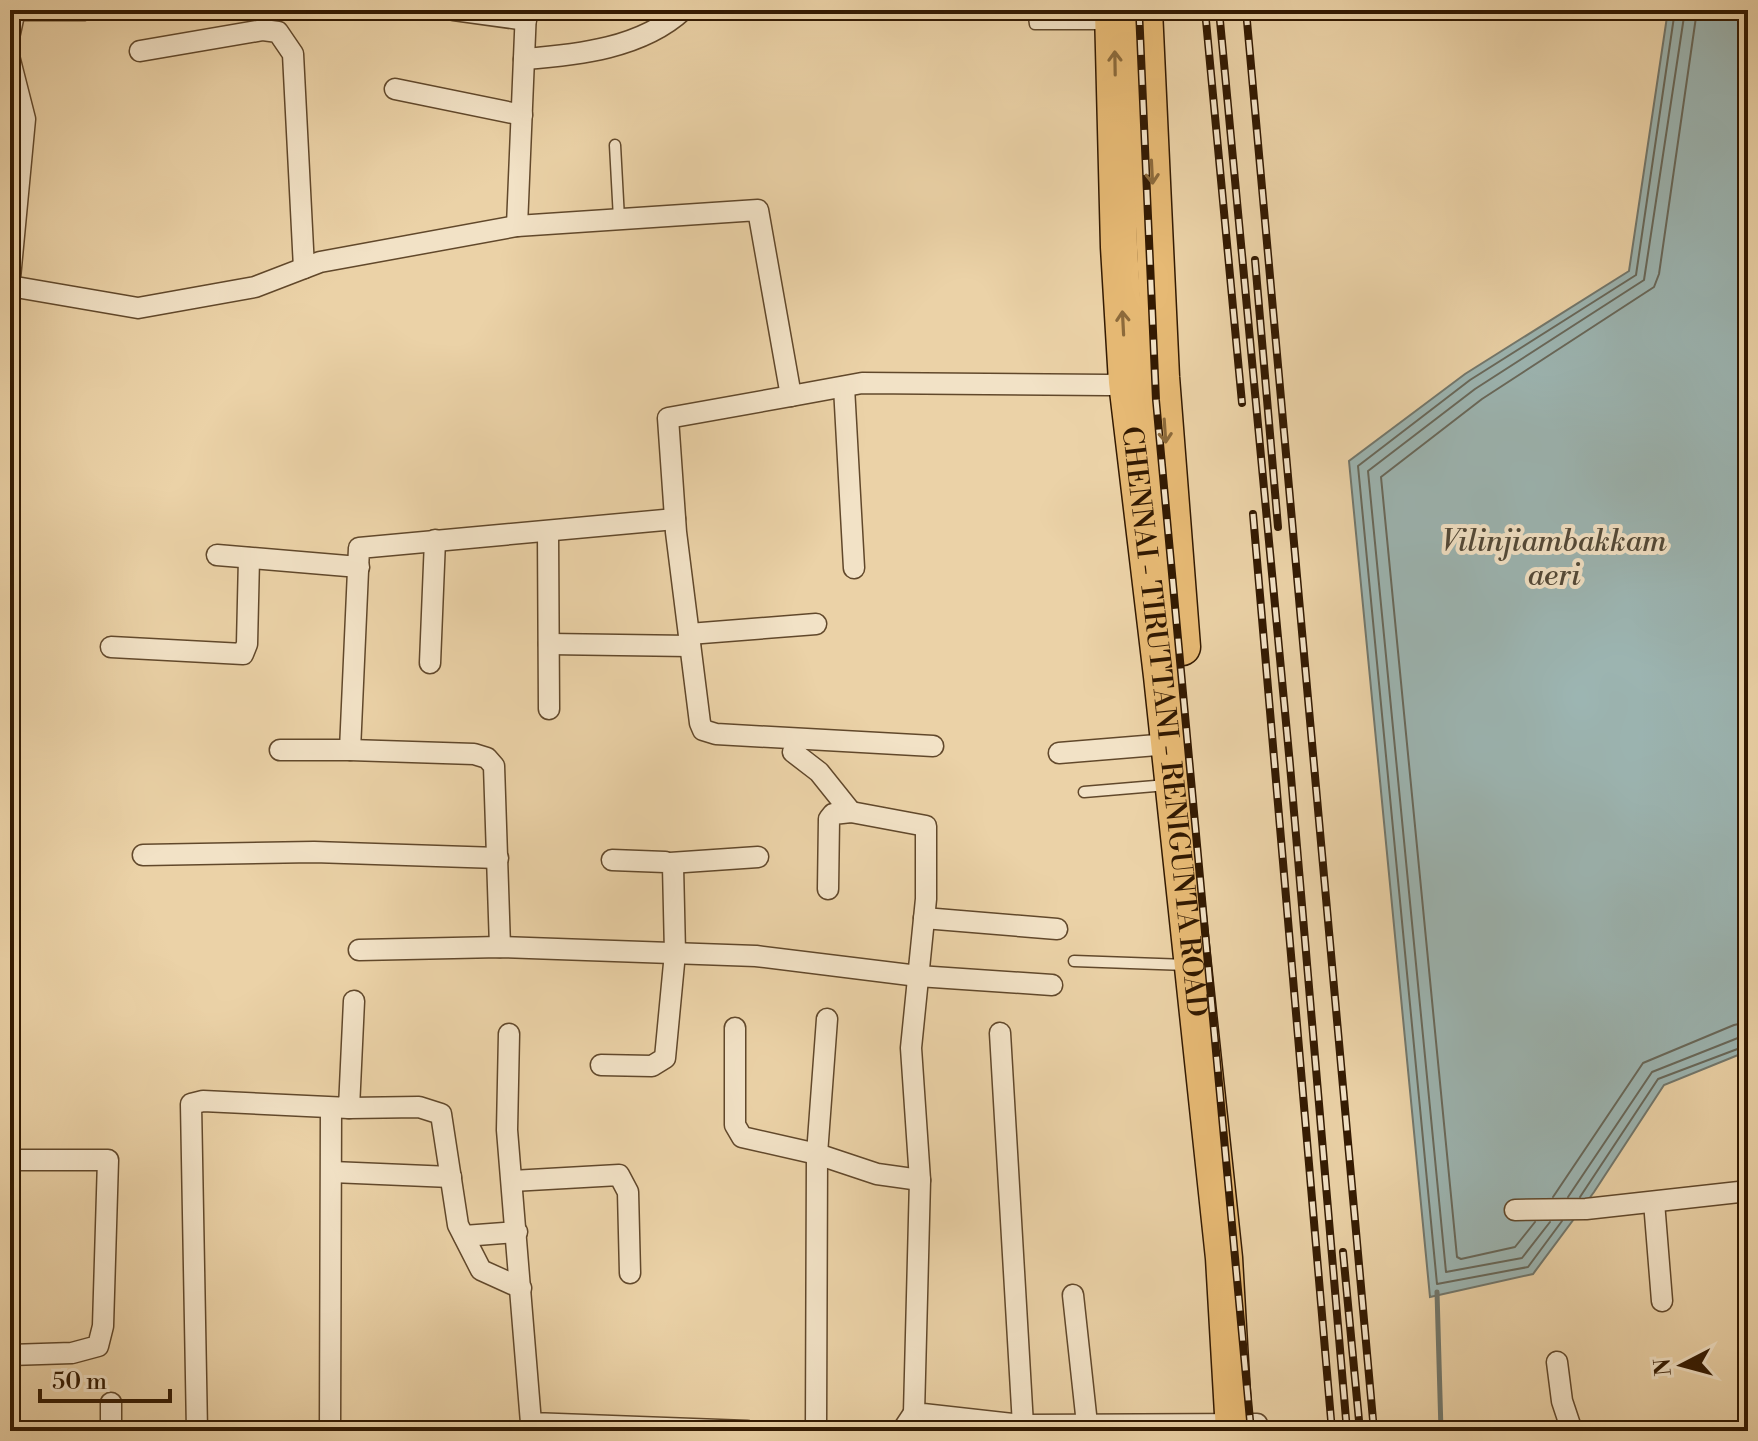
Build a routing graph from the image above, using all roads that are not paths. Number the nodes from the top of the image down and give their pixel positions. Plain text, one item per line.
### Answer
1 (14, 10) edge
2 (83, 10) edge
3 (454, 10) edge
4 (683, 10) edge
5 (1033, 10) edge
6 (526, 15) edge
7 (1124, 15) edge
8 (10, 33) edge
9 (140, 51) dead end
10 (524, 59) junction
11 (10, 60) edge
12 (395, 89) dead end
13 (522, 115) junction
14 (615, 145) dead end
15 (619, 219) junction
16 (517, 226) junction
17 (304, 268) junction
18 (10, 278) edge
19 (10, 286) edge
20 (1144, 380) junction
21 (844, 387) junction
22 (791, 396) junction
23 (675, 519) junction
24 (548, 533) junction
25 (435, 540) junction
26 (217, 555) dead end
27 (249, 558) junction
28 (359, 567) junction
29 (854, 568) dead end
30 (816, 624) dead end
31 (689, 640) junction
32 (549, 644) junction
33 (111, 647) dead end
34 (430, 663) dead end
35 (549, 709) dead end
36 (1169, 744) junction
37 (933, 746) dead end
38 (280, 750) dead end
39 (350, 750) junction
40 (793, 752) dead end
41 (1059, 753) dead end
42 (1173, 784) junction
43 (1084, 792) dead end
44 (851, 812) junction
45 (143, 855) dead end
46 (758, 857) dead end
47 (498, 858) junction
48 (612, 860) dead end
49 (670, 863) junction
50 (828, 889) dead end
51 (924, 918) junction
52 (1057, 929) dead end
53 (500, 947) junction
54 (359, 950) dead end
55 (675, 953) junction
56 (1074, 961) dead end
57 (1193, 965) junction
58 (918, 976) junction
59 (1052, 985) dead end
60 (354, 1001) dead end
61 (827, 1019) dead end
62 (735, 1028) dead end
63 (1000, 1033) dead end
64 (509, 1034) dead end
65 (601, 1065) dead end
66 (340, 1108) junction
67 (817, 1154) junction
68 (10, 1160) edge
69 (332, 1172) junction
70 (451, 1177) junction
71 (920, 1180) junction
72 (512, 1181) junction
73 (1748, 1191) edge
74 (1654, 1202) junction
75 (1515, 1210) dead end
76 (517, 1232) junction
77 (464, 1236) junction
78 (630, 1273) dead end
79 (521, 1288) junction
80 (1073, 1295) dead end
81 (1662, 1301) dead end
82 (10, 1355) edge
83 (1557, 1362) dead end
84 (111, 1403) dead end
85 (914, 1413) junction
86 (1087, 1424) junction
87 (1023, 1425) junction
88 (532, 1427) edge
89 (1246, 1427) edge
90 (111, 1431) edge
91 (197, 1431) edge
92 (330, 1431) edge
93 (747, 1431) edge
94 (816, 1431) edge
95 (902, 1431) edge
96 (1572, 1431) edge

1 - 2 street
1 - 8 street
3 - 6 street
4 - 10 street
5 - 7 lane
6 - 10 street
7 - 20 highway, CHENNAI - TIRUTTANI - RENIGUNTA ROAD
9 - 17 street
10 - 13 street
11 - 18 street
12 - 13 street
13 - 16 street
14 - 15 lane
15 - 16 street
15 - 22 street
16 - 17 street
17 - 19 street
20 - 21 street
20 - 36 highway, CHENNAI - TIRUTTANI - RENIGUNTA ROAD
20 -> 89 highway, CHENNAI - TIRUTTANI - RENIGUNTA ROAD
21 - 22 street
21 - 29 street
22 - 23 street
23 - 24 street
23 - 31 street
24 - 25 street
24 - 32 street
25 - 28 street
25 - 34 street
26 - 27 street
27 - 28 street
27 - 33 street
28 - 39 street
30 - 31 street
31 - 32 street
31 - 37 street
32 - 35 street
36 - 41 street
36 - 42 highway, CHENNAI - TIRUTTANI - RENIGUNTA ROAD
38 - 39 street
39 - 47 street
40 - 44 street
42 - 43 lane
42 - 57 highway, CHENNAI - TIRUTTANI - RENIGUNTA ROAD
44 - 50 street
44 - 51 street
45 - 47 street
46 - 49 street
47 - 53 street
48 - 49 street
49 - 55 street
51 - 52 street
51 - 58 street
53 - 54 street
53 - 55 street
55 - 58 street
55 - 65 street
56 - 57 lane
57 - 89 highway, CHENNAI - TIRUTTANI - RENIGUNTA ROAD
58 - 59 street
58 - 71 street
60 - 66 street
61 - 67 street
62 - 67 street
63 - 87 street
64 - 72 street
66 - 69 street
66 - 70 street
66 - 91 street
67 - 71 street
67 - 94 street
68 - 82 street
69 - 70 street
69 - 92 street
70 - 77 street
71 - 85 street
72 - 76 street
72 - 78 street
73 - 74 street
74 - 75 street
74 - 81 street
76 - 77 street
76 - 79 street
77 - 79 street
79 - 88 street
80 - 86 street
83 - 96 street
84 - 90 street
85 - 87 street
85 - 95 street
86 - 87 street
86 - 89 street
88 - 93 street

